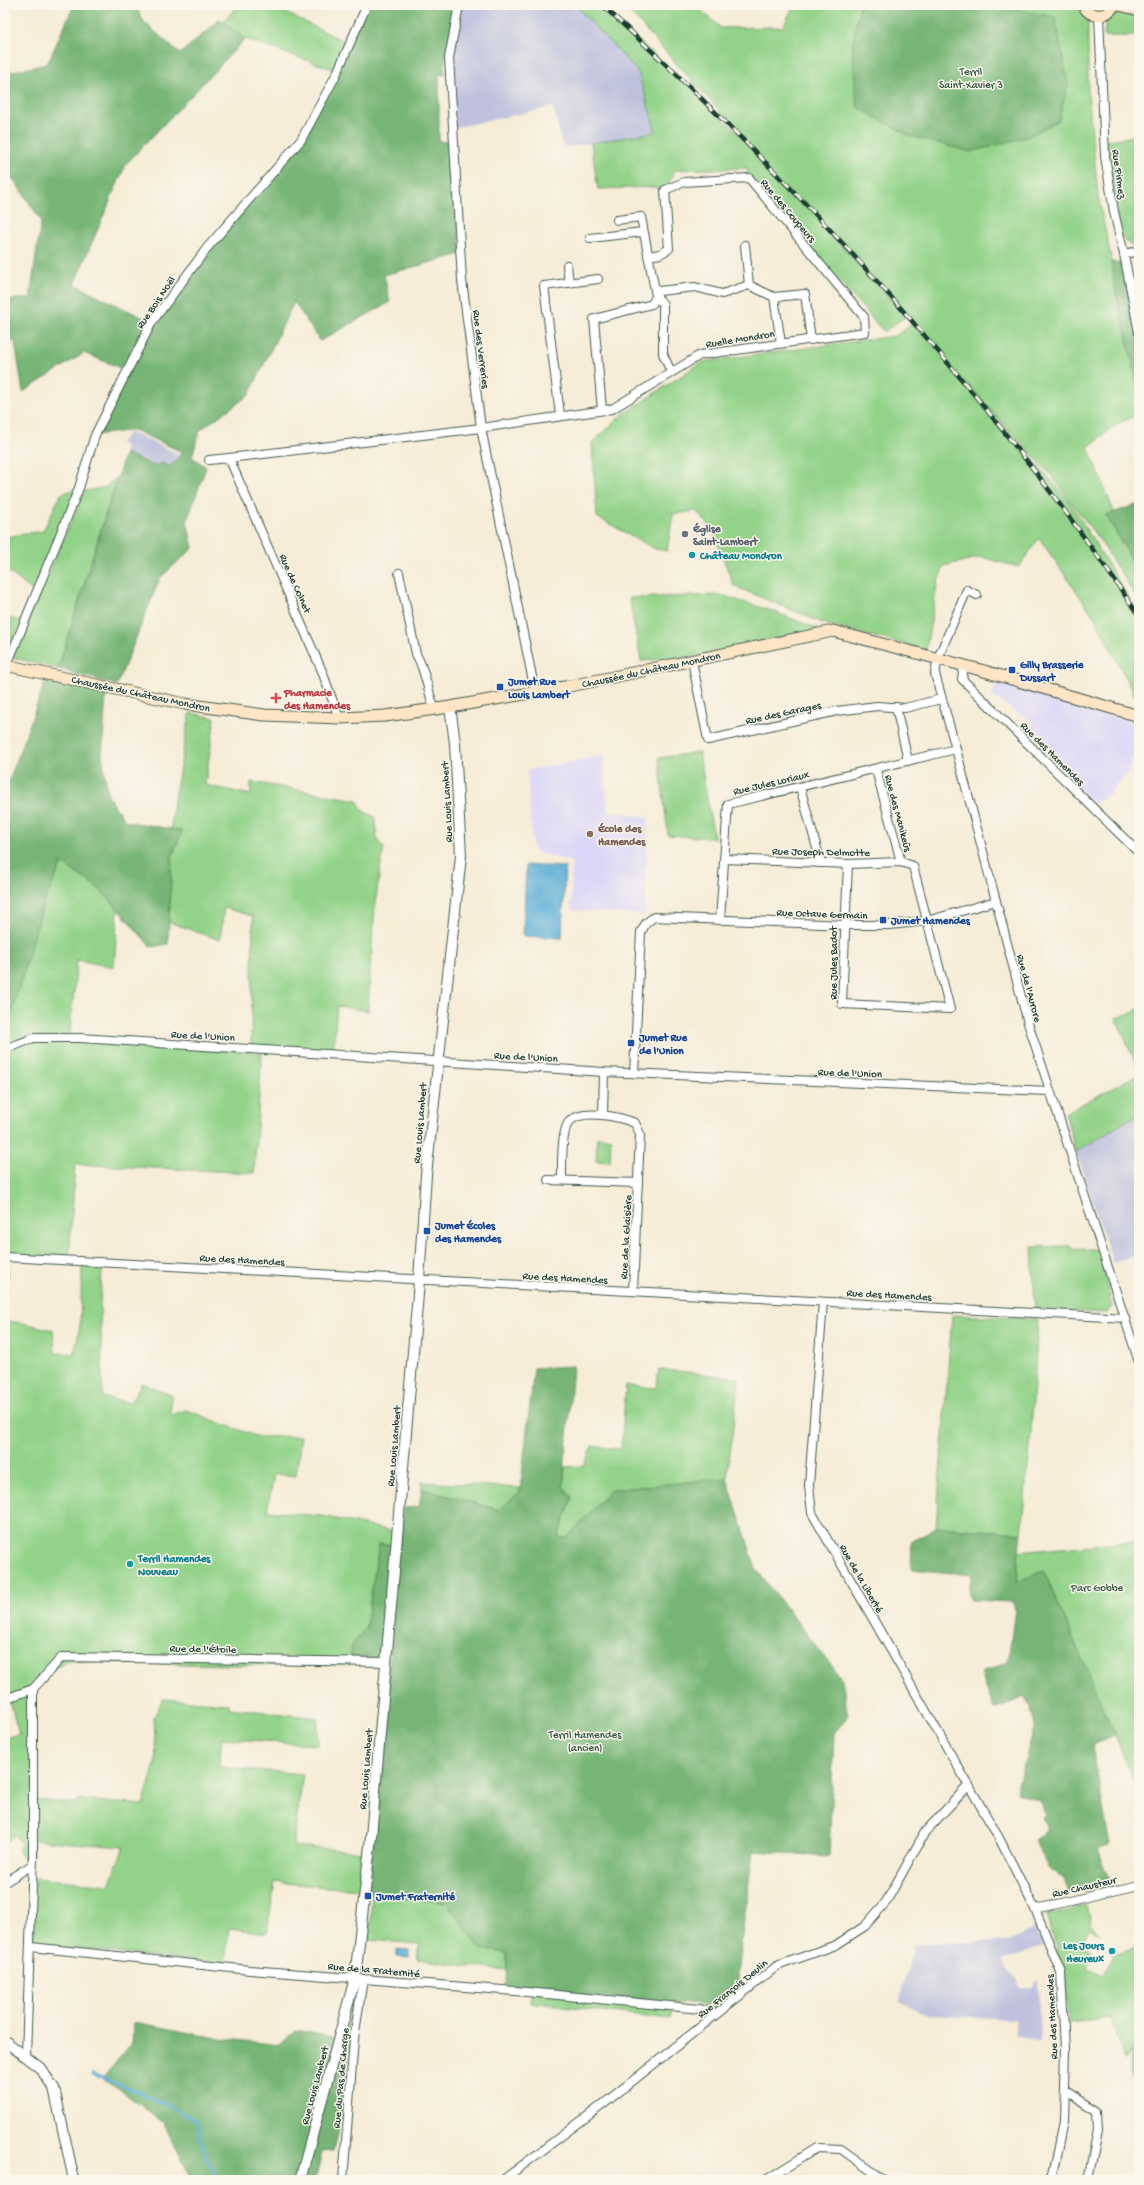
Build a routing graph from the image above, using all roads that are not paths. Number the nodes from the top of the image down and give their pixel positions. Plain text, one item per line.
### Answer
1 (367, 5) edge
2 (459, 5) edge
3 (1083, 5) edge
4 (1114, 5) edge
5 (1119, 5) edge
6 (1139, 10) edge
7 (1099, 16) junction
8 (617, 220) dead end
9 (643, 232) junction
10 (590, 238) dead end
11 (745, 245) dead end
12 (1139, 251) edge
13 (1124, 254) junction
14 (648, 256) junction
15 (567, 265) dead end
16 (598, 279) dead end
17 (569, 283) junction
18 (749, 285) junction
19 (656, 296) junction
20 (774, 297) junction
21 (865, 332) joint
22 (1139, 333) edge
23 (811, 340) junction
24 (781, 343) junction
25 (671, 372) junction
26 (602, 410) junction
27 (560, 415) junction
28 (481, 428) junction
29 (228, 458) junction
30 (209, 460) dead end
31 (399, 573) dead end
32 (978, 595) dead end
33 (938, 658) junction
34 (692, 661) junction
35 (6, 665) edge
36 (964, 665) junction
37 (535, 691) junction
38 (941, 699) junction
39 (450, 707) junction
40 (896, 707) junction
41 (436, 709) junction
42 (1139, 716) edge
43 (339, 718) junction
44 (956, 749) junction
45 (908, 761) junction
46 (876, 770) junction
47 (800, 787) junction
48 (1139, 853) edge
49 (724, 859) junction
50 (901, 862) junction
51 (822, 863) junction
52 (848, 864) junction
53 (996, 901) junction
54 (720, 920) junction
55 (927, 921) junction
56 (845, 925) junction
57 (5, 1049) edge
58 (437, 1062) junction
59 (604, 1072) junction
60 (634, 1073) junction
61 (1049, 1091) junction
62 (603, 1115) junction
63 (548, 1180) dead end
64 (562, 1180) junction
65 (638, 1183) junction
66 (5, 1257) edge
67 (419, 1281) junction
68 (633, 1291) junction
69 (823, 1302) junction
70 (1124, 1318) junction
71 (1139, 1362) edge
72 (386, 1662) junction
73 (33, 1689) junction
74 (5, 1699) edge
75 (970, 1785) junction
76 (999, 1838) joint
77 (32, 1865) junction
78 (5, 1882) edge
79 (1139, 1885) edge
80 (1035, 1909) junction
81 (31, 1947) junction
82 (359, 1979) junction
83 (715, 2014) junction
84 (5, 2041) edge
85 (26, 2056) junction
86 (1064, 2090) junction
87 (74, 2180) edge
88 (300, 2180) edge
89 (343, 2180) edge
90 (503, 2180) edge
91 (766, 2180) edge
92 (884, 2180) edge
93 (1051, 2180) edge
94 (1088, 2180) edge

1 - 35 street, Rue Bois Noël
2 - 28 street, Rue des Verreries
3 - 7 main road
4 - 7 main road
5 - 6 main road
7 - 13 street, Rue Pirmez
8 - 9 street
9 - 10 street
9 - 14 street
11 - 18 street
12 - 13 street
13 - 22 street, Rue Pirmez
14 - 19 street
14 - 21 street, Rue des Coupeurs
15 - 17 street
16 - 17 street
17 - 27 street
18 - 19 street
18 - 20 street
19 - 25 street
19 - 26 street
20 - 23 street
20 - 24 street
21 - 23 street, Ruelle Mondron
23 - 24 street, Ruelle Mondron
24 - 25 street, Ruelle Mondron
25 - 26 street, Ruelle Mondron
26 - 27 street, Ruelle Mondron
27 - 28 street, Ruelle Mondron
28 - 29 street
28 - 37 street, Rue des Verreries
29 - 30 street
29 - 43 street, Rue de Colnet
31 - 41 street
32 - 33 street, Rue de l'Aurore
33 - 34 main road, Chaussée du Château Mondron
33 - 36 main road, Chaussée du Château Mondron
33 - 38 street, Rue de l'Aurore
34 - 37 main road, Chaussée du Château Mondron
34 - 40 street, Rue des Garages
35 - 43 main road, Chaussée du Château Mondron
36 - 42 main road, Chaussée du Château Mondron
36 - 48 street, Rue des Hamendes
37 - 39 main road, Chaussée du Château Mondron
38 - 40 street, Rue des Garages
38 - 44 street, Rue de l'Aurore
39 - 41 main road, Chaussée du Château Mondron
39 - 58 street, Rue Louis Lambert
40 - 45 street
41 - 43 main road, Chaussée du Château Mondron
44 - 45 street, Rue Jules Loriaux
44 - 53 street, Rue de l'Aurore
45 - 46 street, Rue Jules Loriaux
46 - 47 street, Rue Jules Loriaux
46 - 50 street, Rue des Manikeûs
47 - 49 street, Rue Jules Loriaux
47 - 51 street
49 - 51 street, Rue Joseph Delmotte
49 - 54 street, Rue Jules Loriaux
50 - 52 street, Rue Joseph Delmotte
50 - 55 street
51 - 52 street, Rue Joseph Delmotte
52 - 56 street, Rue Jules Badot
53 - 55 street, Rue Octave Germain
53 - 61 street, Rue de l'Aurore
54 - 56 street, Rue Octave Germain
54 - 60 street, Rue Octave Germain
55 - 56 street, Rue Octave Germain
55 - 56 street, Rue Jules Badot
57 - 58 street, Rue de l'Union
58 - 59 street, Rue de l'Union
58 - 67 street, Rue Louis Lambert
59 - 60 street, Rue de l'Union
59 - 62 street
60 - 61 street, Rue de l'Union
61 - 70 street, Rue de l'Aurore
62 - 64 street, Rue de la Glaisière
62 - 65 street, Rue de la Glaisière
63 - 64 street, Rue de la Glaisière
64 - 65 street, Rue de la Glaisière
65 - 68 street, Rue de la Glaisière
66 - 67 street, Rue des Hamendes
67 - 68 street, Rue des Hamendes
67 - 72 street, Rue Louis Lambert
68 - 69 street, Rue des Hamendes
69 - 70 street, Rue des Hamendes
69 - 75 street, Rue de la Liberté
70 - 71 street, Rue de l'Aurore
72 - 73 street, Rue de l'Étoile
72 - 82 street, Rue Louis Lambert
73 - 74 street, Rue de l'Étoile
73 - 77 street
75 - 76 street, Rue de la Liberté
75 - 83 street, Rue François Deulin
76 - 80 street, Rue des Hamendes
77 - 78 street
77 - 81 street
79 - 80 street, Rue Chausteur
80 - 86 street, Rue des Hamendes
81 - 82 street, Rue de la Fraternité
81 - 85 street
82 - 83 street, Rue de la Fraternité
82 - 88 street, Rue Louis Lambert
82 - 89 street, Rue du Pas de Charge
83 - 90 street, Rue François Deulin
84 - 85 street
85 - 87 street
86 - 93 street, Rue des Hamendes
86 - 94 street
91 - 92 street

